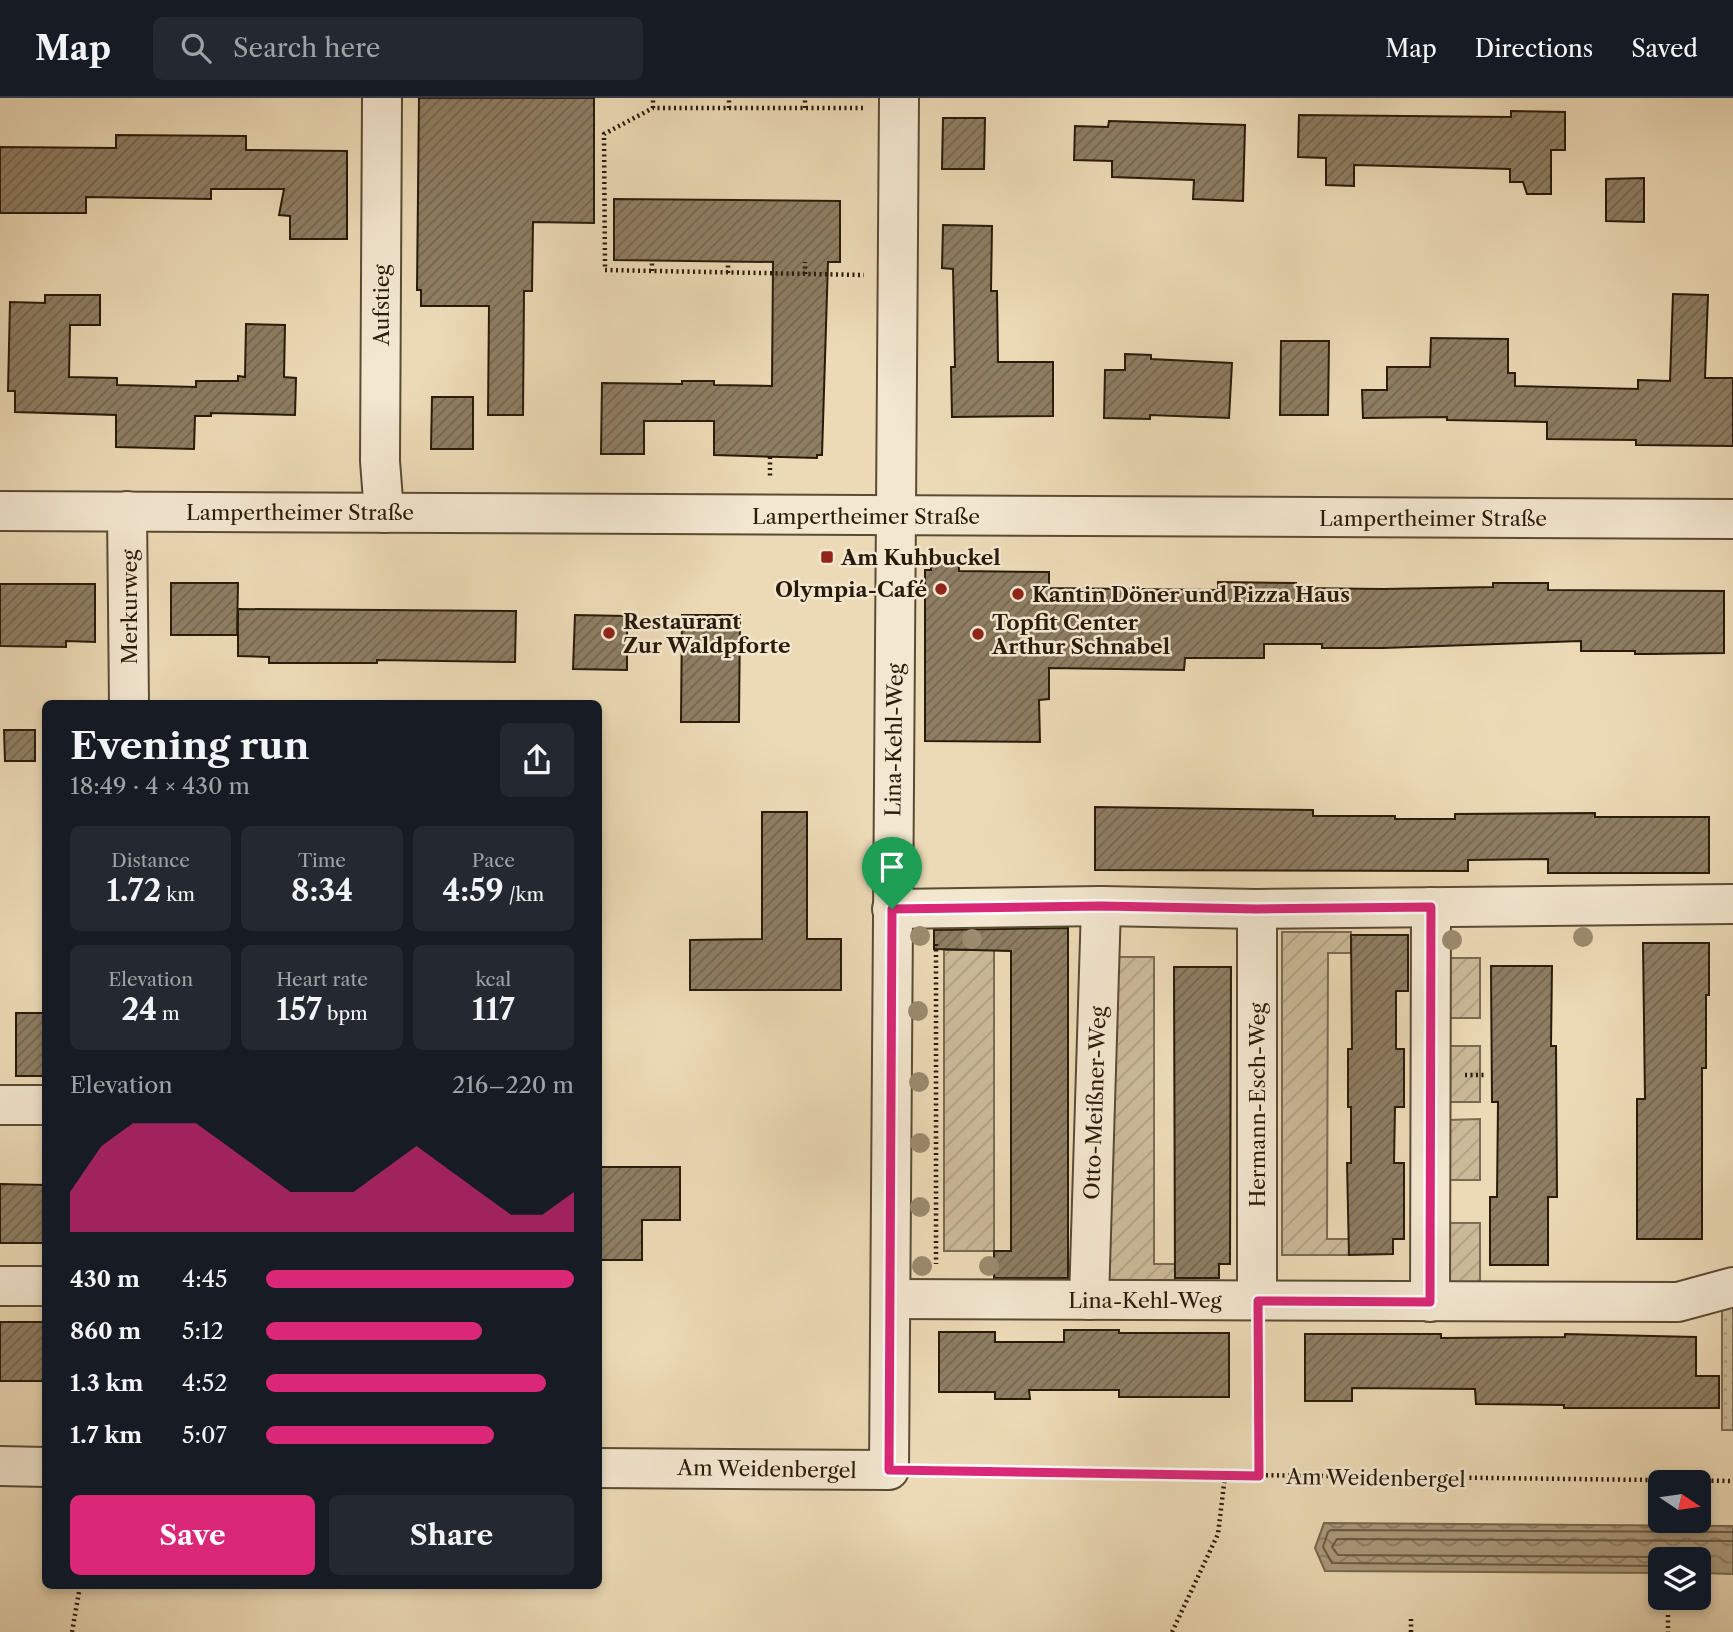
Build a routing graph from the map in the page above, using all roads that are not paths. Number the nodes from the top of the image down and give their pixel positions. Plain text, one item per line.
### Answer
1 (382, 98) edge
2 (899, 103) edge
3 (0, 511) edge
4 (127, 511) junction
5 (384, 513) junction
6 (897, 516) junction
7 (1733, 519) edge
8 (128, 700) edge
9 (1733, 904) edge
10 (1101, 906) junction
11 (1431, 907) junction
12 (892, 909) junction
13 (1257, 909) junction
14 (0, 1105) edge
15 (42, 1105) edge
16 (0, 1286) edge
17 (42, 1286) edge
18 (1733, 1287) edge
19 (891, 1299) junction
20 (1089, 1300) junction
21 (1258, 1301) junction
22 (1430, 1302) junction
23 (0, 1466) edge
24 (42, 1467) edge
25 (602, 1468) edge
26 (889, 1470) joint

1 - 5 street, Aufstieg
2 - 6 street
3 - 4 street, Lampertheimer Straße
4 - 5 street, Lampertheimer Straße
4 - 8 street, Merkurweg
5 - 6 street, Lampertheimer Straße
6 - 7 street, Lampertheimer Straße
6 - 12 street, Lina-Kehl-Weg
9 - 11 street
10 - 12 street
10 - 13 street
10 - 20 street, Otto-Meißner-Weg
11 - 13 street
11 - 22 street
12 - 19 street, Lina-Kehl-Weg
13 - 21 street, Hermann-Esch-Weg
14 - 15 street
16 - 17 street
18 - 22 street, Lina-Kehl-Weg
19 - 20 street, Lina-Kehl-Weg
19 - 26 street, Lina-Kehl-Weg
20 - 21 street, Lina-Kehl-Weg
21 - 22 street, Lina-Kehl-Weg
23 - 24 street
25 - 26 street, Am Weidenbergel

